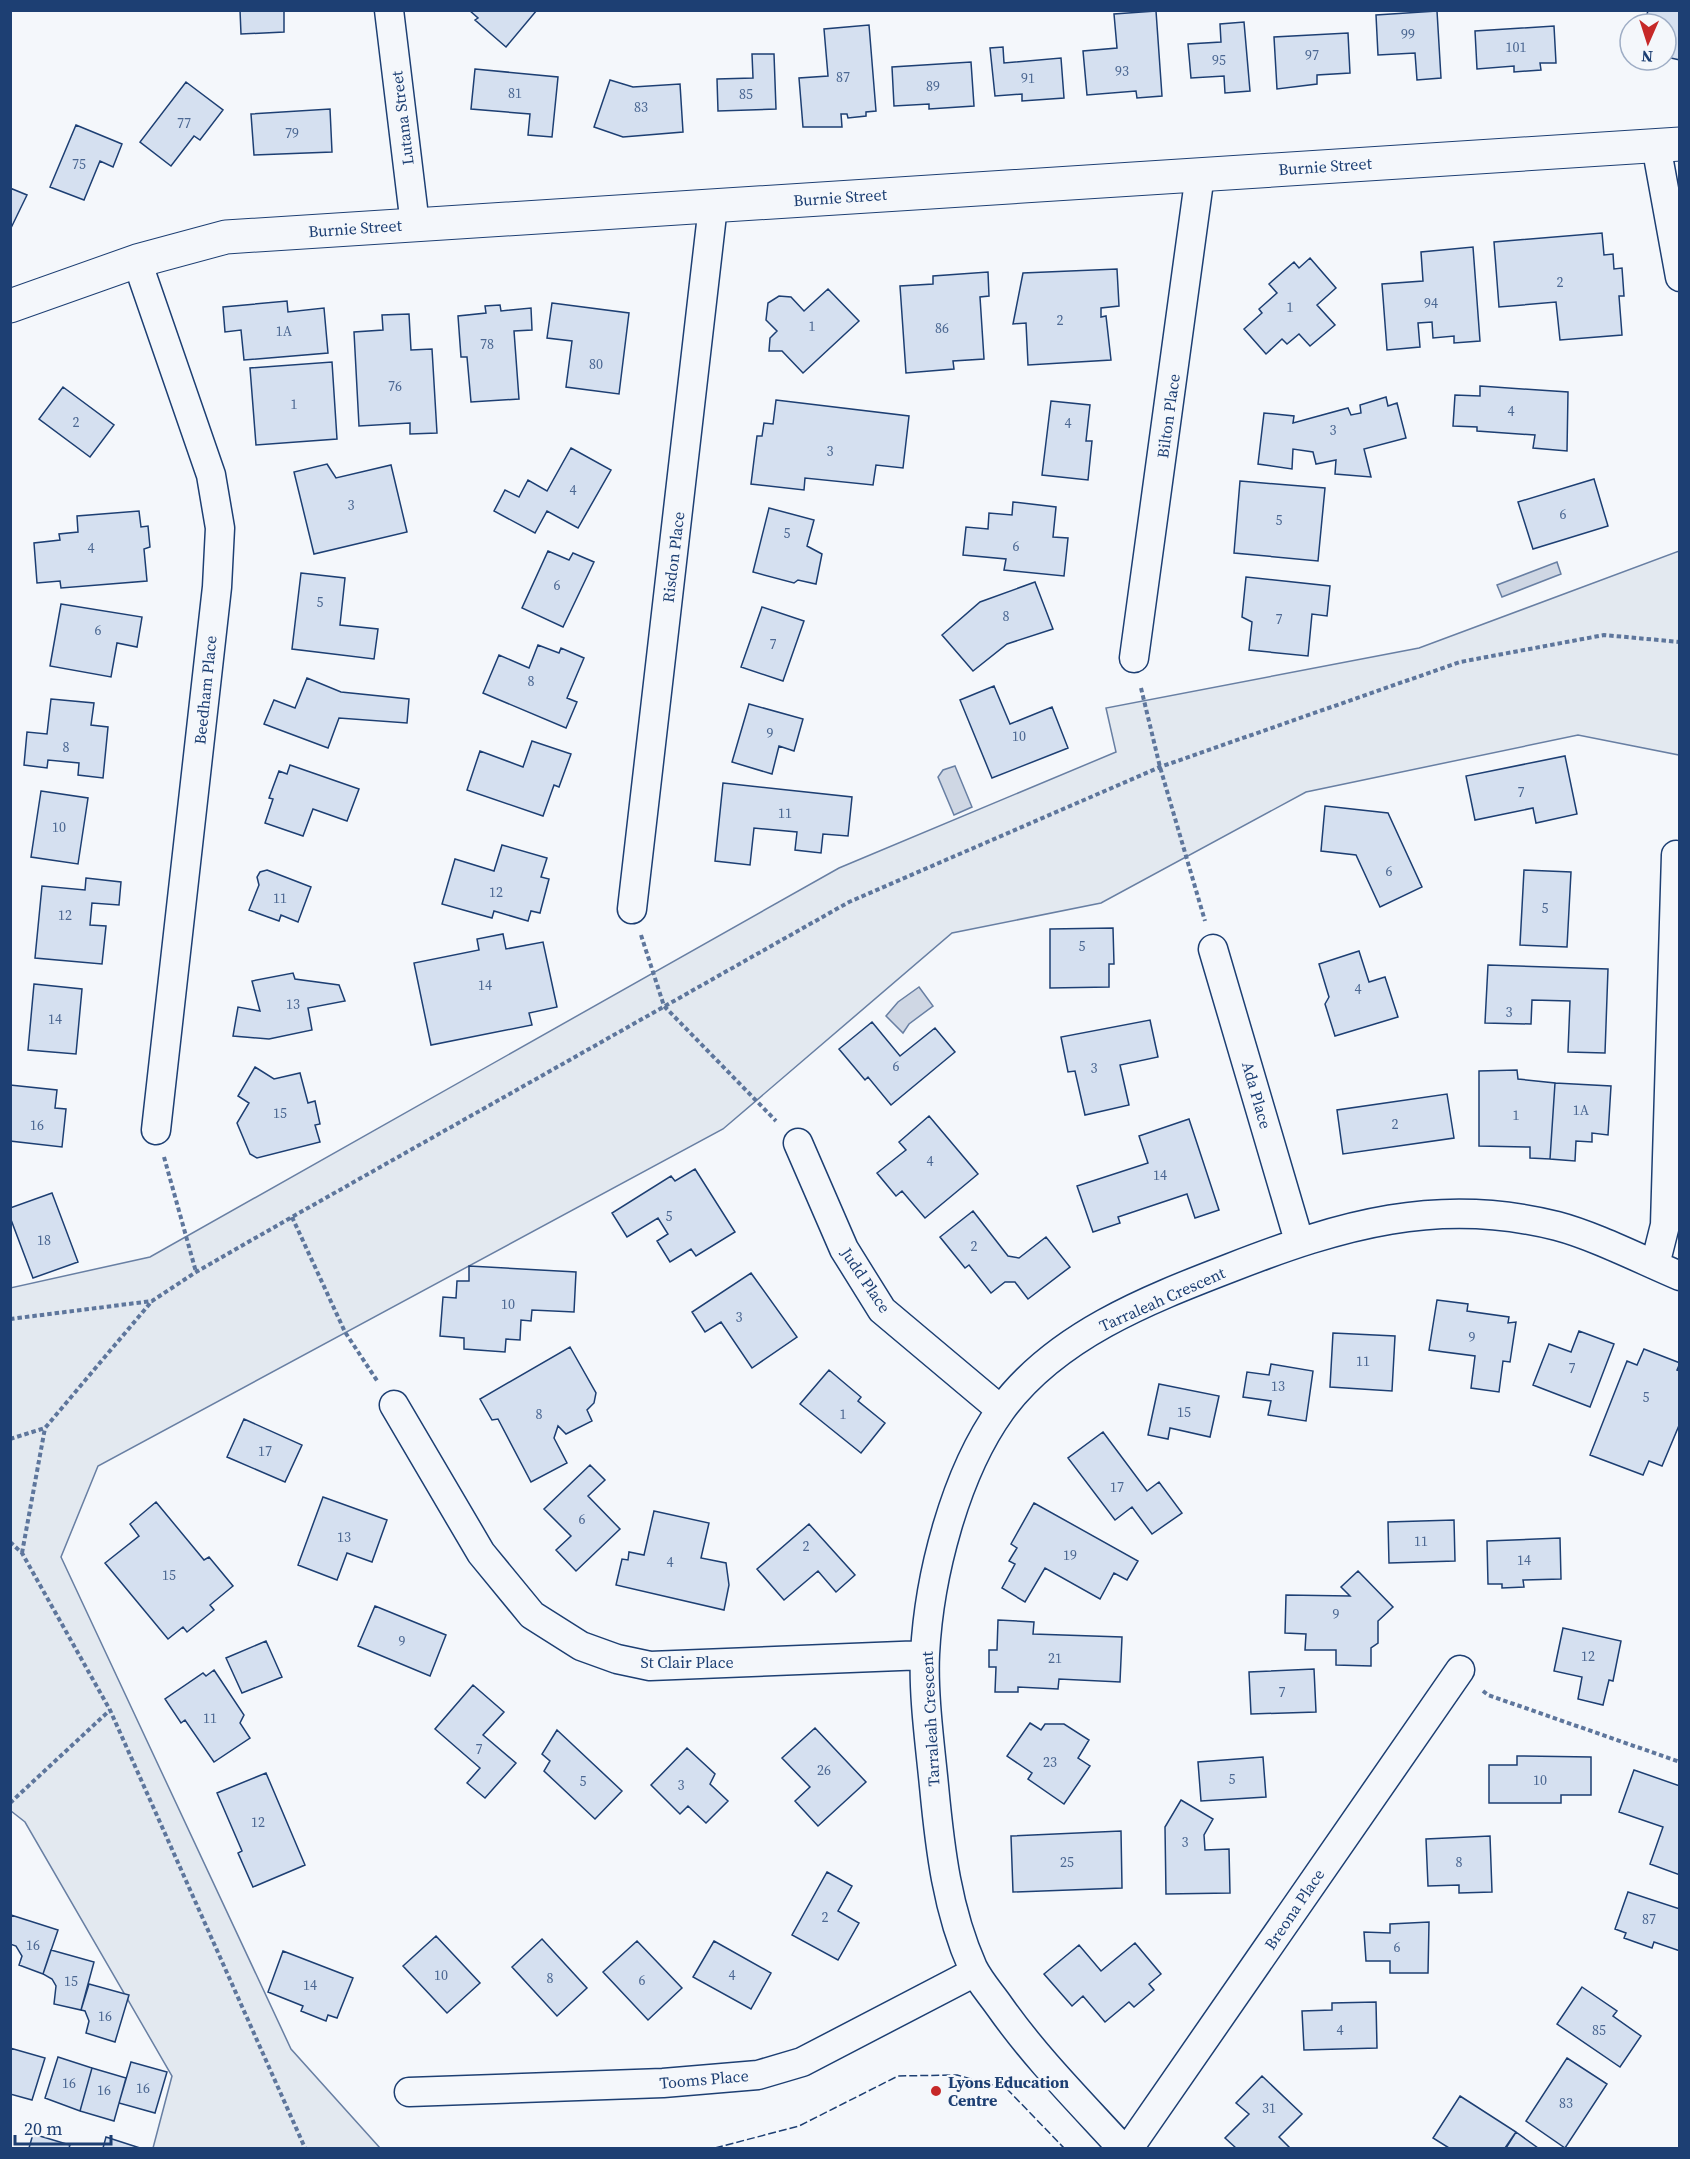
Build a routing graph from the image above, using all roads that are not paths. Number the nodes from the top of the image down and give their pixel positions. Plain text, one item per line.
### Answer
1 (389, 10) edge
2 (1668, 145) edge
3 (1200, 174) junction
4 (712, 206) junction
5 (416, 225) junction
6 (137, 261) junction
7 (1680, 277) edge
8 (10, 306) edge
9 (1134, 658) road end
10 (1676, 855) dead end
11 (632, 909) road end
12 (1213, 949) road end
13 (156, 1130) road end
14 (798, 1143) road end
15 (1299, 1241) junction
16 (1667, 1271) edge
17 (394, 1405) road end
18 (1001, 1410) junction
19 (925, 1655) junction
20 (1460, 1670) road end
21 (975, 1972) junction
22 (409, 2092) dead end
23 (1122, 2148) edge
24 (1129, 2148) edge

1 - 5 street, Lutana Street
2 - 3 street, Burnie Street
2 - 7 street
3 - 4 street, Burnie Street
3 - 9 street, Bilton Place
4 - 5 street, Burnie Street
4 - 11 street, Risdon Place
5 - 6 street, Burnie Street
6 - 8 street, Burnie Street
6 - 13 street, Beedham Place
10 - 16 street
12 - 15 street, Ada Place
14 - 18 street, Judd Place
15 - 16 street, Tarraleah Crescent
15 - 18 street, Tarraleah Crescent
17 - 19 street, St Clair Place
18 - 19 street, Tarraleah Crescent
19 - 21 street, Tarraleah Crescent
20 - 24 street, Breona Place
21 - 22 street, Tooms Place
21 - 23 street, Tarraleah Crescent

